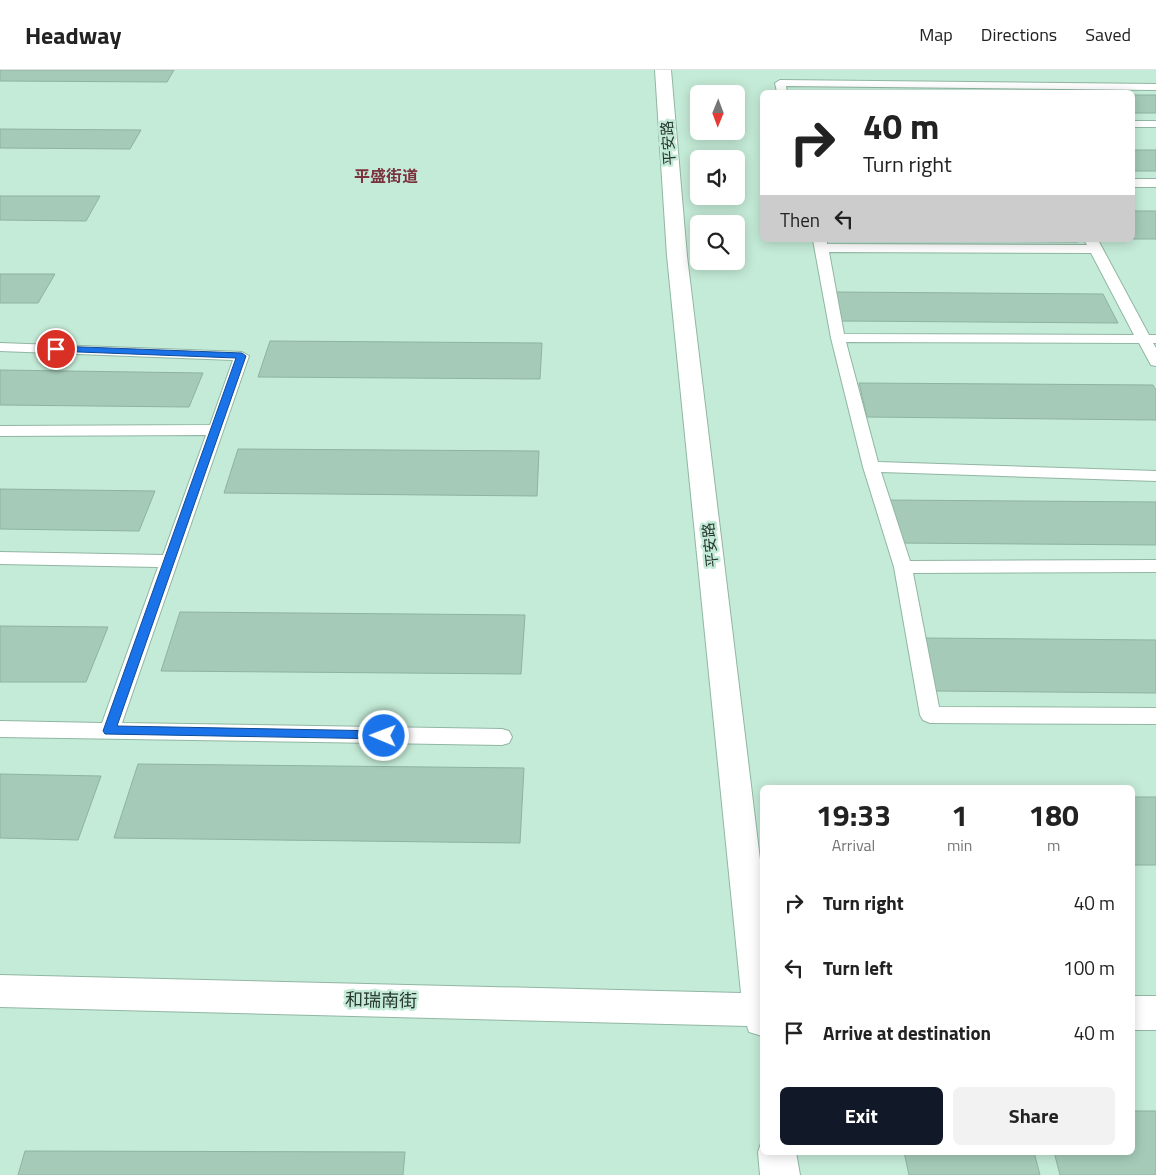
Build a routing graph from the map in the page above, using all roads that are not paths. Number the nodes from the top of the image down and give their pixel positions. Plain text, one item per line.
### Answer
1 (663, 70) edge
2 (1156, 88) edge
3 (782, 90) edge
4 (1012, 90) edge
5 (1135, 124) edge
6 (1156, 124) edge
7 (1135, 183) edge
8 (1156, 183) edge
9 (822, 244) edge
10 (1094, 244) edge
11 (838, 338) junction
12 (1150, 339) edge
13 (0, 347) edge
14 (1156, 362) edge
15 (216, 430) junction
16 (0, 432) edge
17 (871, 468) junction
18 (1156, 476) edge
19 (0, 558) edge
20 (169, 561) junction
21 (1156, 566) edge
22 (903, 567) junction
23 (1156, 716) edge
24 (0, 729) edge
25 (109, 731) junction
26 (502, 737) dead end
27 (0, 991) edge
28 (760, 995) edge
29 (760, 1013) edge
30 (1135, 1013) edge
31 (1156, 1013) edge
32 (777, 1155) edge
33 (780, 1175) edge

1 - 28 street, 平安路
2 - 4 lane
3 - 4 lane
5 - 6 lane
7 - 8 lane
9 - 10 lane
9 - 11 lane
10 - 12 lane
11 - 12 lane
11 - 17 lane
12 - 14 lane
13 - 15 lane
15 - 16 lane
15 - 20 lane
17 - 18 lane
17 - 22 lane
19 - 20 lane
20 - 25 lane
21 - 22 lane
22 - 23 lane
24 - 25 lane
25 - 26 lane
27 - 29 street, 和瑞南街
30 - 31 street
32 - 33 street

